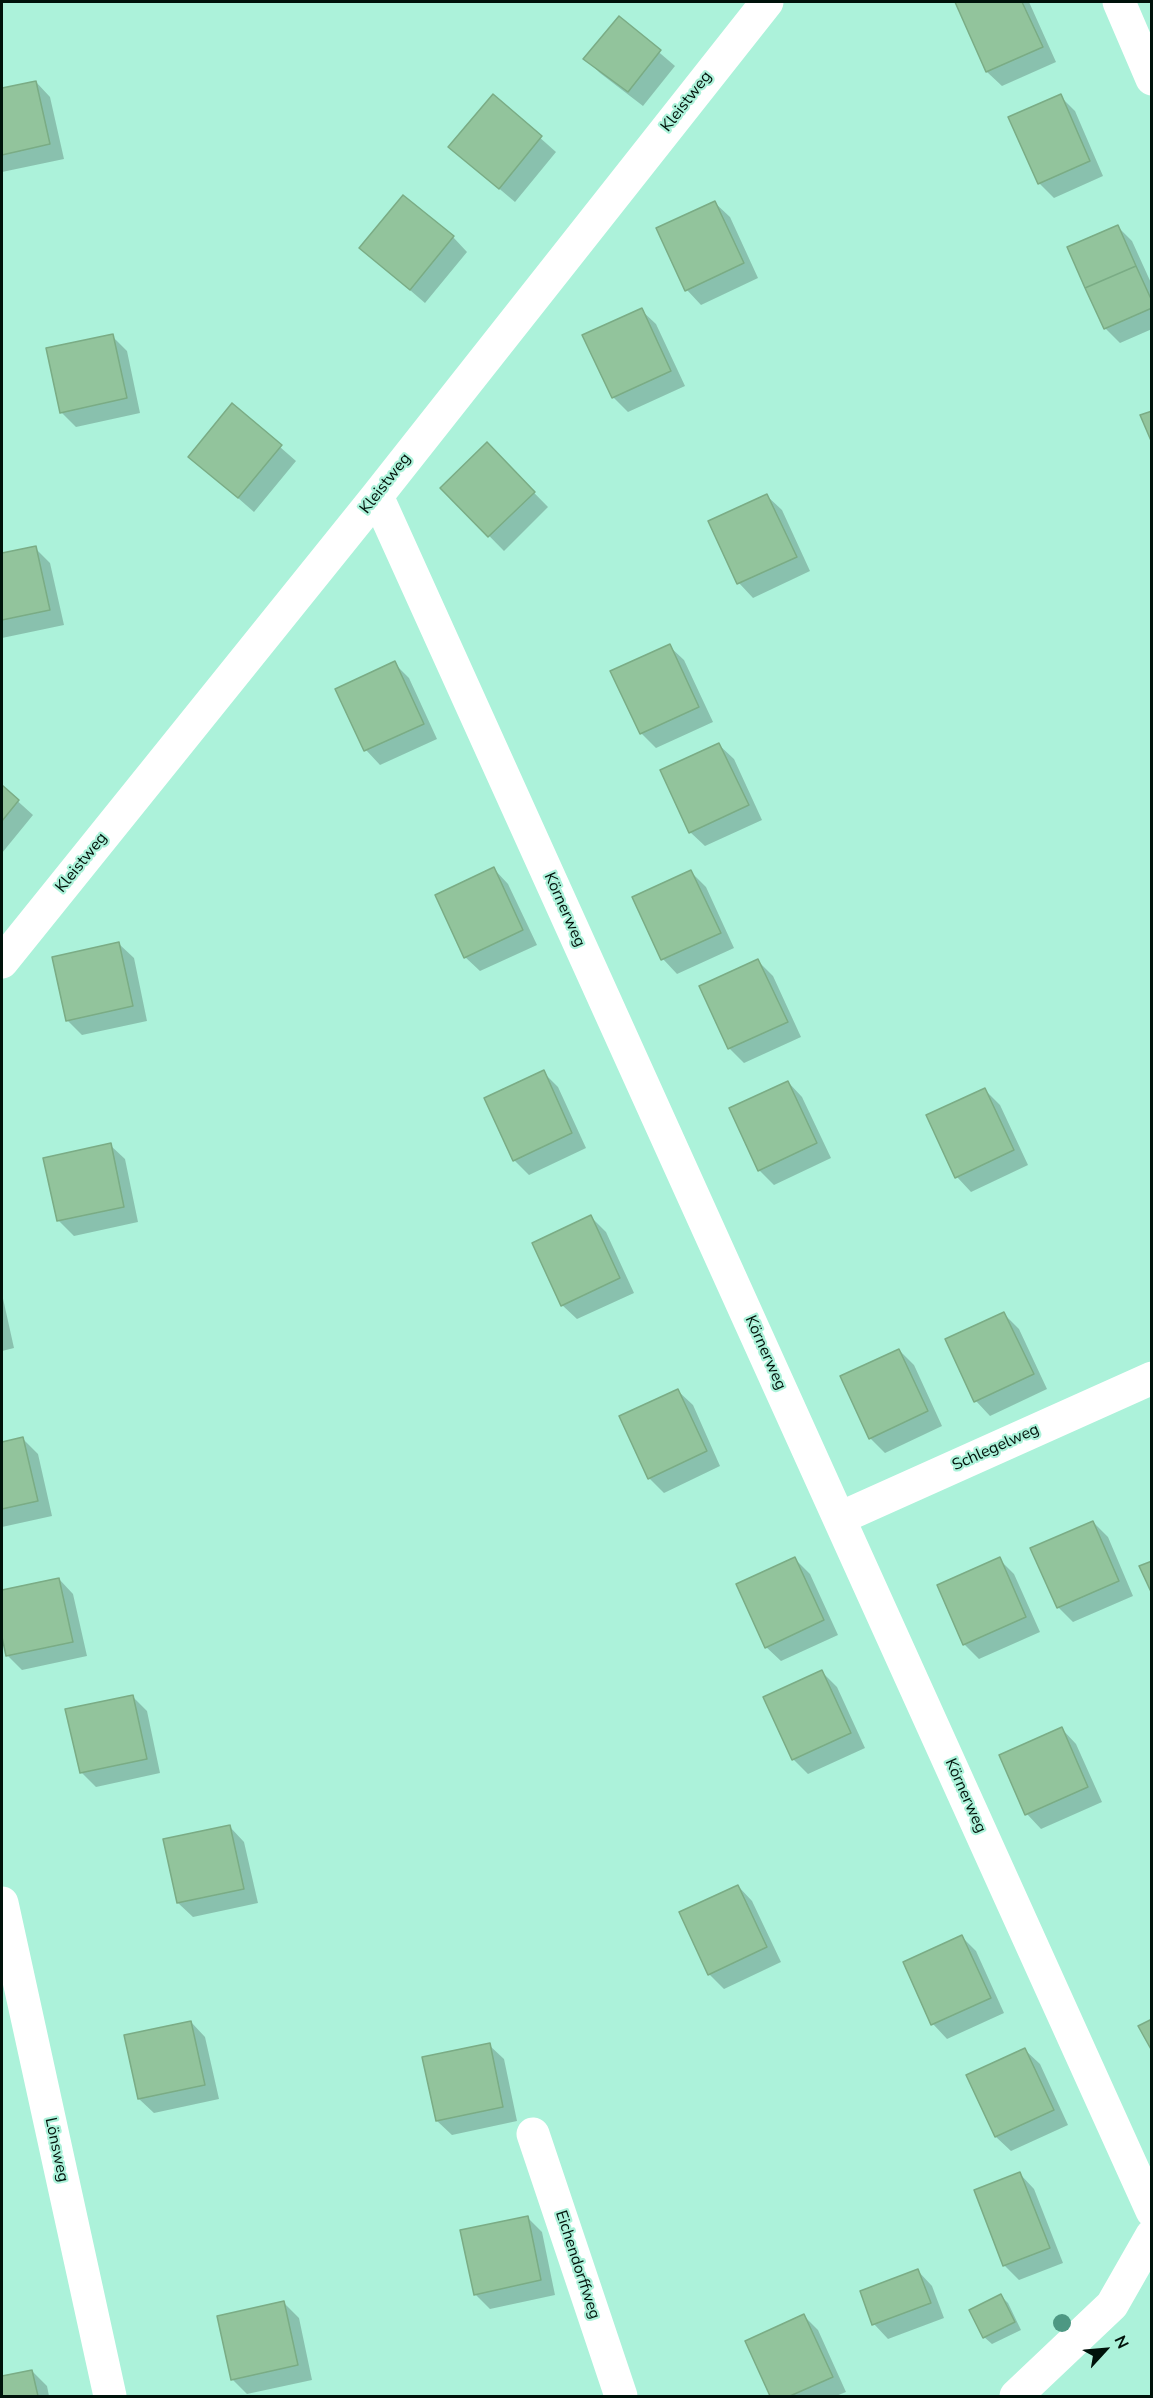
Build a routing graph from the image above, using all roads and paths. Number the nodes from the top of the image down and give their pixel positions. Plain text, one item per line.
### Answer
1 (767, 2) edge
2 (1119, 2) edge
3 (1152, 79) edge
4 (377, 496) junction
5 (2, 963) edge
6 (1152, 1378) edge
7 (840, 1518) junction
8 (2, 1903) edge
9 (533, 2134) dead end
10 (1152, 2211) edge
11 (1152, 2235) edge
12 (110, 2397) edge
13 (621, 2397) edge
14 (1016, 2397) edge

1 - 4 street, Kleistweg
2 - 3 street
4 - 5 street, Kleistweg
4 - 7 street, Körnerweg
6 - 7 street, Schlegelweg
7 - 10 street, Körnerweg
8 - 12 street, Lönsweg
9 - 13 street, Eichendorffweg
11 - 14 street

